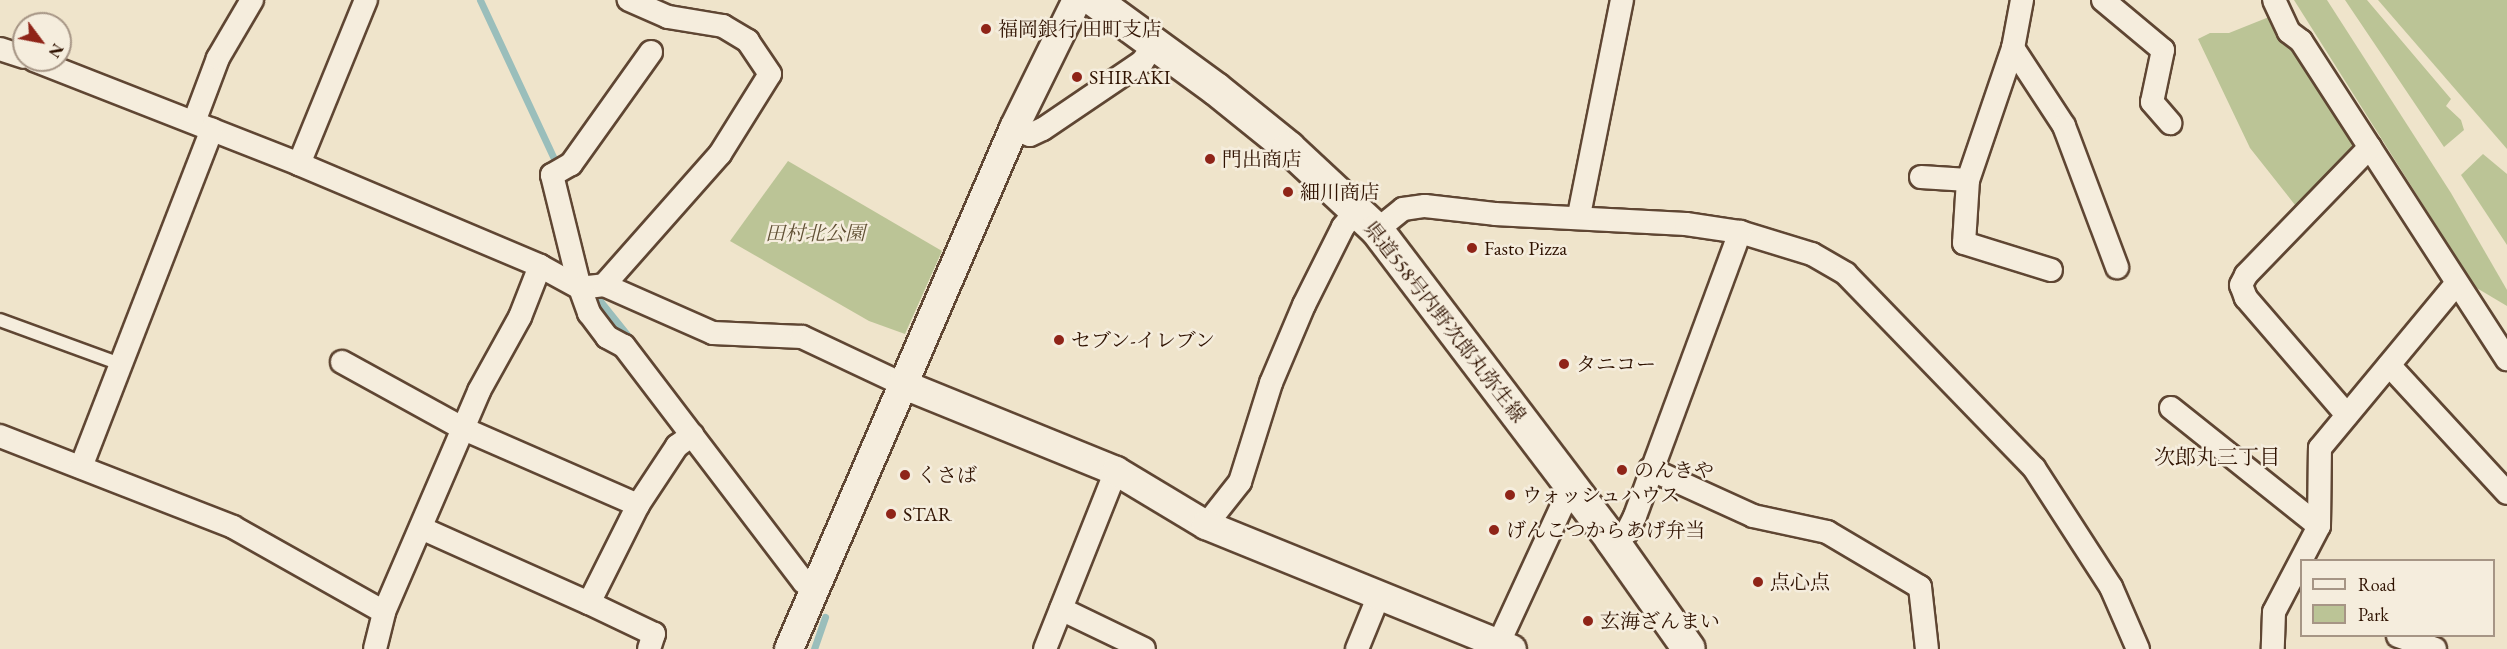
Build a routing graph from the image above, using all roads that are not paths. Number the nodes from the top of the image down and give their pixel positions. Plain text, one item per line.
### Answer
1 (252, 0) edge
2 (366, 0) edge
3 (629, 0) edge
4 (1077, 0) edge
5 (1094, 0) edge
6 (1622, 0) edge
7 (2022, 0) edge
8 (2103, 0) edge
9 (2274, 0) edge
10 (1155, 44) junction
11 (2013, 48) junction
12 (651, 52) dead end
13 (65, 72) edge
14 (2170, 123) dead end
15 (203, 126) junction
16 (1014, 128) junction
17 (2370, 147) junction
18 (299, 165) junction
19 (1921, 177) dead end
20 (1968, 180) junction
21 (1579, 215) junction
22 (1367, 220) junction
23 (1740, 231) junction
24 (540, 266) junction
25 (2117, 267) dead end
26 (2051, 270) dead end
27 (2456, 284) junction
28 (604, 285) junction
29 (580, 288) junction
30 (0, 320) edge
31 (2507, 359) edge
32 (342, 362) dead end
33 (123, 365) junction
34 (2389, 365) junction
35 (902, 384) junction
36 (2171, 408) dead end
37 (2347, 415) junction
38 (464, 429) junction
39 (692, 435) junction
40 (0, 436) edge
41 (81, 467) junction
42 (1650, 469) junction
43 (1116, 471) junction
44 (1575, 492) junction
45 (2507, 493) edge
46 (639, 505) junction
47 (1206, 525) junction
48 (2319, 526) junction
49 (421, 528) junction
50 (1612, 540) junction
51 (2306, 559) edge
52 (2300, 576) edge
53 (814, 587) junction
54 (1379, 595) junction
55 (2292, 597) edge
56 (589, 603) junction
57 (1061, 609) junction
58 (384, 612) junction
59 (2401, 637) edge
60 (1502, 647) edge
61 (375, 649) edge
62 (649, 649) edge
63 (789, 649) edge
64 (1045, 649) edge
65 (1144, 649) edge
66 (1357, 649) edge
67 (1689, 649) edge
68 (1927, 649) edge
69 (2138, 649) edge
70 (2273, 649) edge
71 (2435, 649) edge

1 - 15 street
2 - 18 street
3 - 28 street
4 - 16 street
5 - 10 main road, 県道558号内野次郎丸弥生線
6 - 21 street
7 - 11 street
8 - 14 street
9 - 17 street
10 - 16 street
10 - 22 main road, 県道558号内野次郎丸弥生線
11 - 20 street
11 - 25 street
12 - 29 street
13 - 15 street
15 - 18 street
15 - 33 street
16 - 35 street
17 - 27 street
17 - 37 street
18 - 24 street
19 - 20 street
20 - 26 street
21 - 22 street
21 - 23 street
22 - 44 main road, 県道558号内野次郎丸弥生線
22 - 47 street
23 - 42 street
23 - 69 street
24 - 29 street
24 - 38 street
27 - 31 street
27 - 34 street
28 - 29 street
28 - 35 street
29 - 39 street
30 - 33 lane
32 - 38 street
33 - 41 street
34 - 37 street
34 - 45 street
35 - 43 street
35 - 53 street
36 - 48 street
37 - 48 street
38 - 46 street
38 - 49 street
39 - 46 street
39 - 53 street
40 - 41 street
41 - 58 street
42 - 50 street
42 - 68 street
43 - 47 street
43 - 57 street
44 - 50 main road, 県道558号内野次郎丸弥生線
44 - 60 street
46 - 56 street
47 - 54 street
48 - 51 street
49 - 56 street
49 - 58 street
50 - 67 main road, 県道558号内野次郎丸弥生線
52 - 55 street
53 - 63 street
54 - 60 street
54 - 66 street
55 - 70 street
56 - 62 street
57 - 64 street
57 - 65 street
58 - 61 street
59 - 71 street

